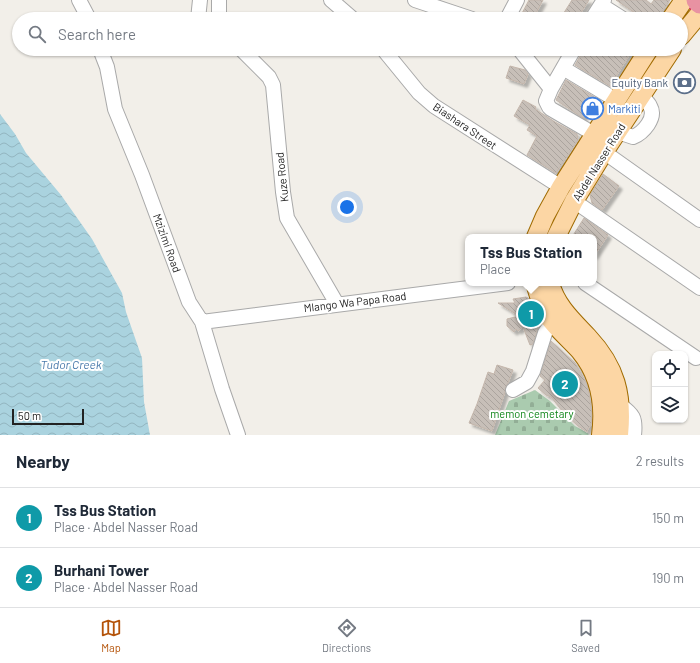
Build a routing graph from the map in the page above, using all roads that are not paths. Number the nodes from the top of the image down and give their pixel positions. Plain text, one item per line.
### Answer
1 (79, 0) edge
2 (200, 0) edge
3 (220, 0) edge
4 (331, 0) edge
5 (415, 0) edge
6 (517, 0) edge
7 (684, 0) edge
8 (697, 0) edge
9 (602, 2) edge
10 (700, 3) edge
11 (85, 12) edge
12 (199, 12) edge
13 (218, 12) edge
14 (345, 12) edge
15 (451, 12) edge
16 (511, 12) edge
17 (596, 12) edge
18 (615, 12) edge
19 (676, 12) edge
20 (700, 13) edge
21 (688, 28) edge
22 (103, 56) edge
23 (248, 56) edge
24 (389, 56) edge
25 (525, 56) edge
26 (570, 56) edge
27 (644, 56) edge
28 (667, 56) edge
29 (563, 68) junction
30 (551, 89) junction
31 (616, 100) junction
32 (594, 134) junction
33 (604, 152) junction
34 (561, 187) junction
35 (574, 201) junction
36 (700, 220) edge
37 (537, 234) edge
38 (557, 234) edge
39 (484, 286) edge
40 (536, 286) edge
41 (551, 286) edge
42 (589, 286) edge
43 (700, 288) edge
44 (337, 304) junction
45 (202, 322) junction
46 (552, 322) junction
47 (696, 358) dead end
48 (512, 390) dead end
49 (620, 405) junction
50 (238, 435) edge
51 (601, 435) edge
52 (619, 435) edge
53 (634, 435) edge

1 - 11 street
2 - 12 street
3 - 13 street
4 - 14 street
5 - 15 street
6 - 16 street
7 - 19 main road
8 - 10 highway
9 - 17 street
9 - 18 street
20 - 21 main road
22 - 45 street, Mzizimi Road
23 - 44 street, Kuze Road
24 - 34 street, Biashara Street
25 - 30 street
26 - 29 street
27 - 31 main road, Abdel Nasser Road
28 - 33 main road, Abdel Nasser Road
29 - 30 street
29 - 31 street
30 - 32 street
31 - 32 main road, Abdel Nasser Road
32 - 34 main road, Abdel Nasser Road
33 - 35 main road, Abdel Nasser Road
33 - 36 street
34 - 37 main road, Abdel Nasser Road
35 - 38 main road, Abdel Nasser Road
35 - 43 street
39 - 44 street, Mlango Wa Papa Road
40 - 46 main road
41 - 49 main road
42 - 47 street
44 - 45 street, Mlango Wa Papa Road
45 - 50 street, Mzizimi Road
46 - 48 street
46 - 51 main road
49 - 52 main road
49 - 53 street

